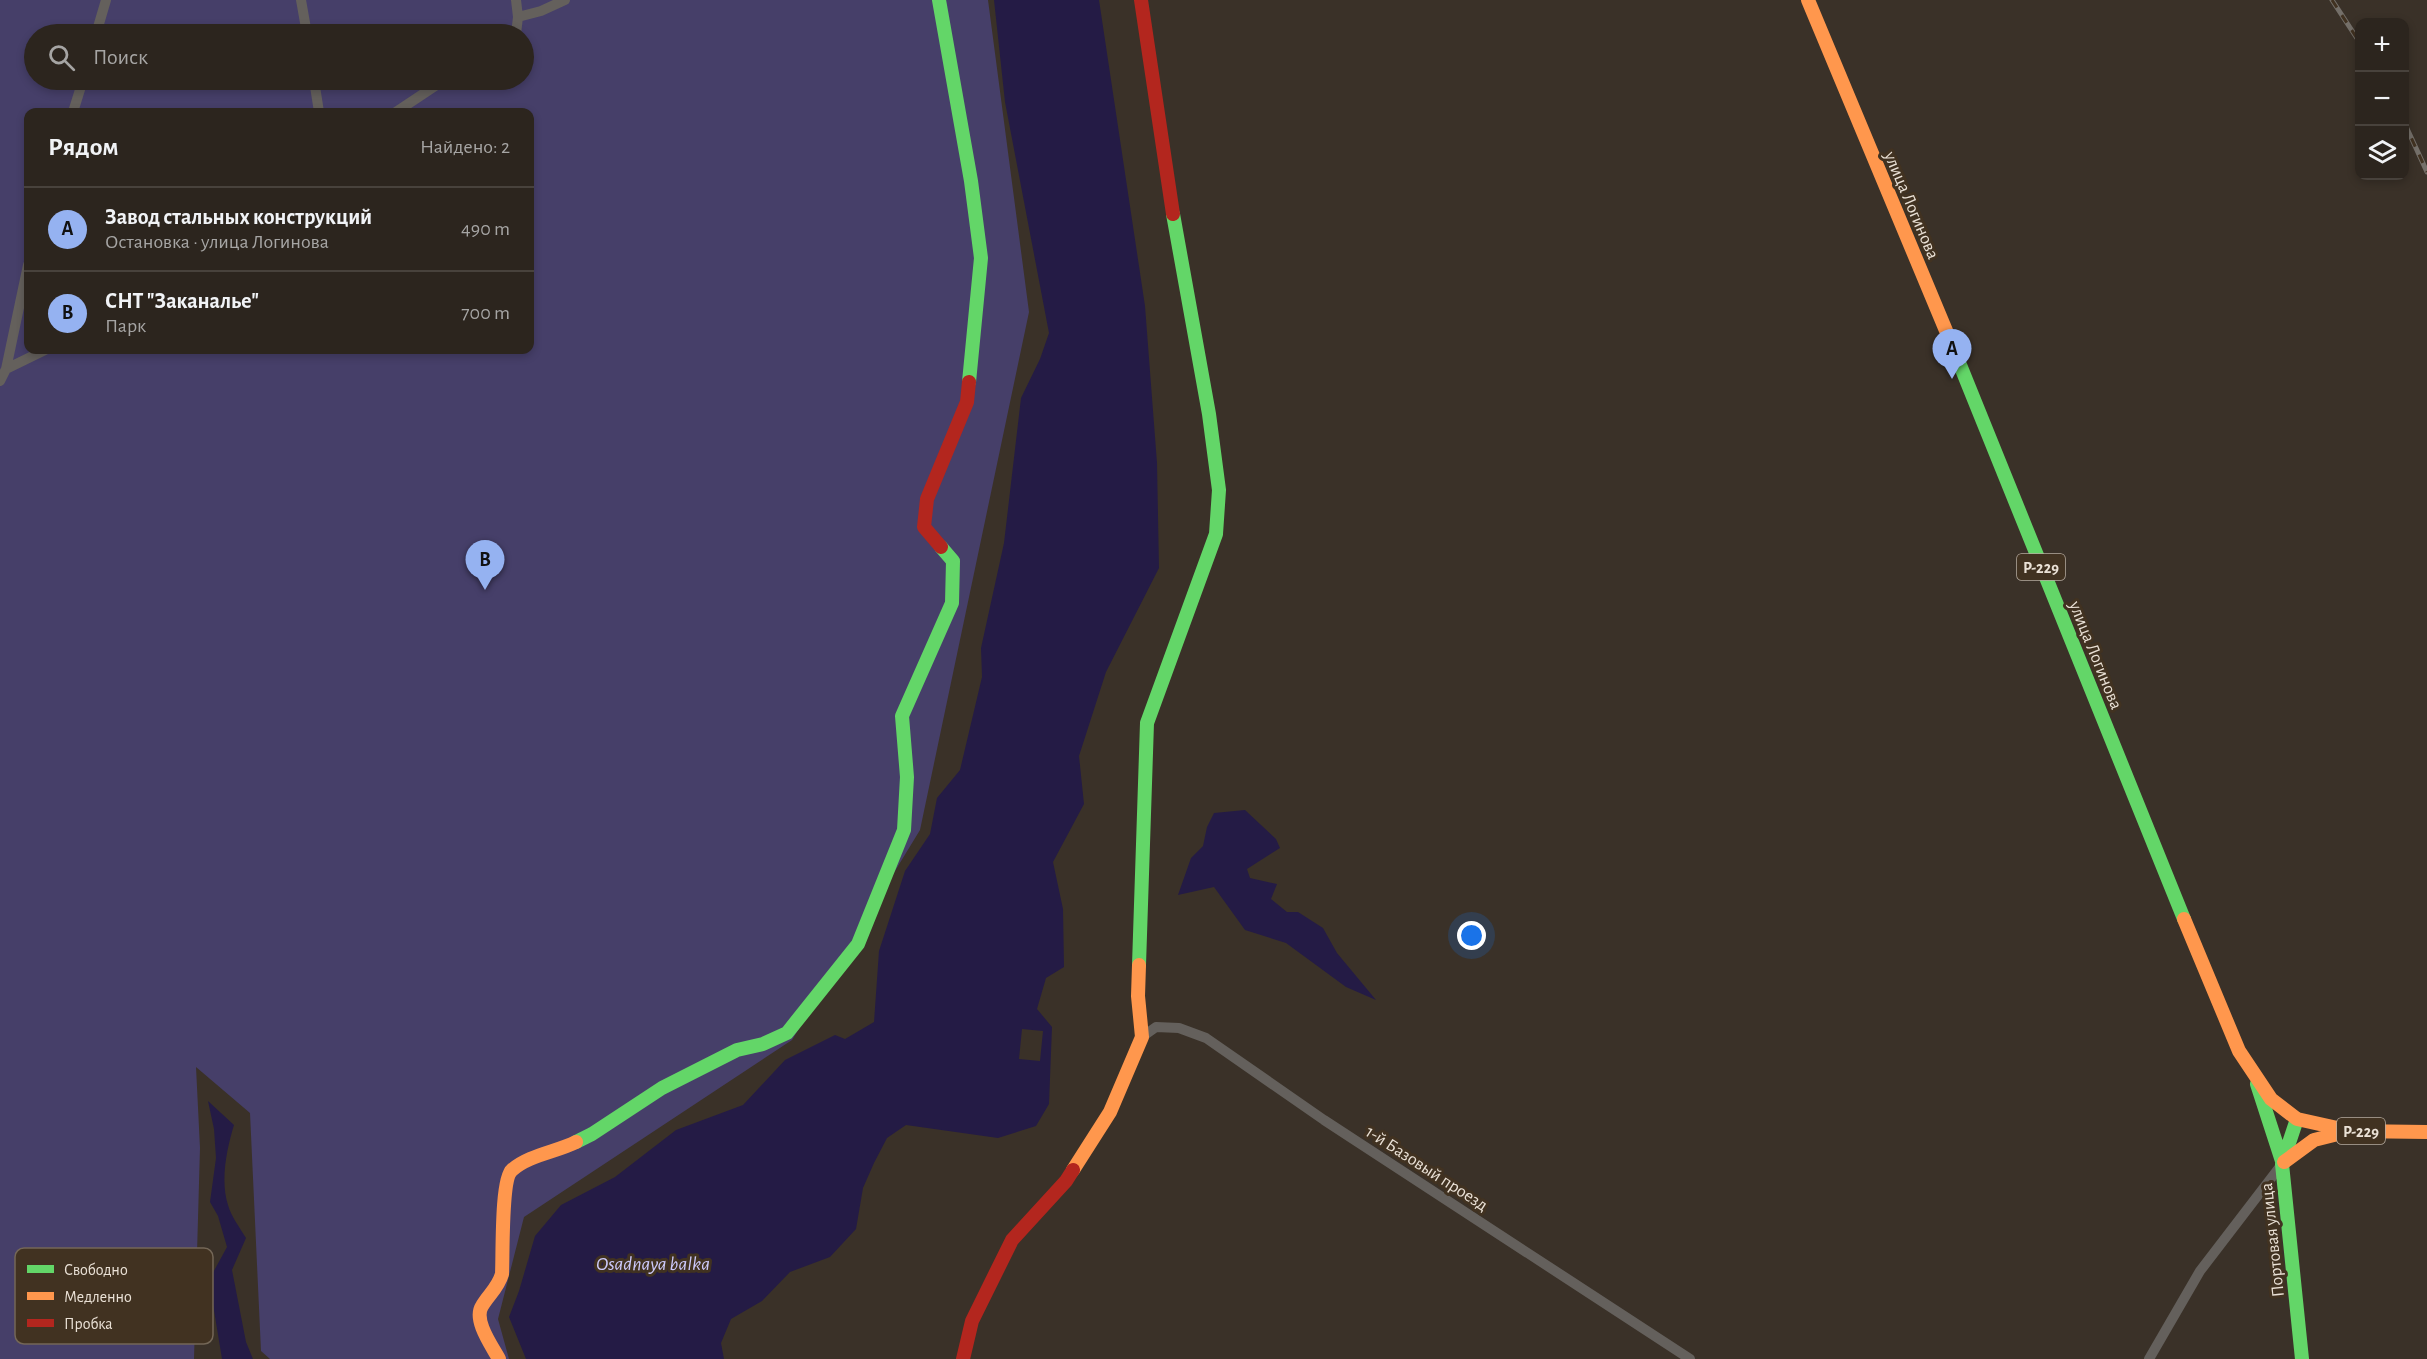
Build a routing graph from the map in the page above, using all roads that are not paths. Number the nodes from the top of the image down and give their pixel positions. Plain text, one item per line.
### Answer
1 (106, 0) edge
2 (301, 0) edge
3 (516, 0) edge
4 (565, 0) edge
5 (939, 0) edge
6 (1141, 0) edge
7 (1808, 0) edge
8 (518, 17) junction
9 (99, 24) edge
10 (305, 24) edge
11 (517, 24) edge
12 (80, 90) edge
13 (316, 90) edge
14 (429, 90) edge
15 (74, 108) edge
16 (318, 108) edge
17 (402, 108) edge
18 (24, 284) edge
19 (37, 354) edge
20 (6, 369) junction
21 (0, 381) edge
22 (1142, 1037) junction
23 (2256, 1079) junction
24 (2297, 1119) junction
25 (2351, 1131) junction
26 (2427, 1132) edge
27 (2282, 1164) junction
28 (500, 1359) edge
29 (963, 1359) edge
30 (1690, 1359) edge
31 (2149, 1359) edge
32 (2302, 1359) edge

1 - 9 street
2 - 10 street
3 - 8 street
4 - 8 street
5 - 28 street
6 - 22 street
7 - 23 street, улица Логинова / Р-229
8 - 11 street
12 - 15 street
13 - 16 street
14 - 17 street
18 - 20 street
19 - 20 street
20 - 21 street
22 - 29 street
22 - 30 street, 1-й Базовый проезд
23 - 24 street, улица Логинова / Р-229
23 - 27 street
24 - 25 street, улица Логинова / Р-229
24 - 27 street, Портовая улица
25 - 26 street, улица Логинова / Р-229
25 - 27 street
27 - 31 street
27 - 32 street, Портовая улица

